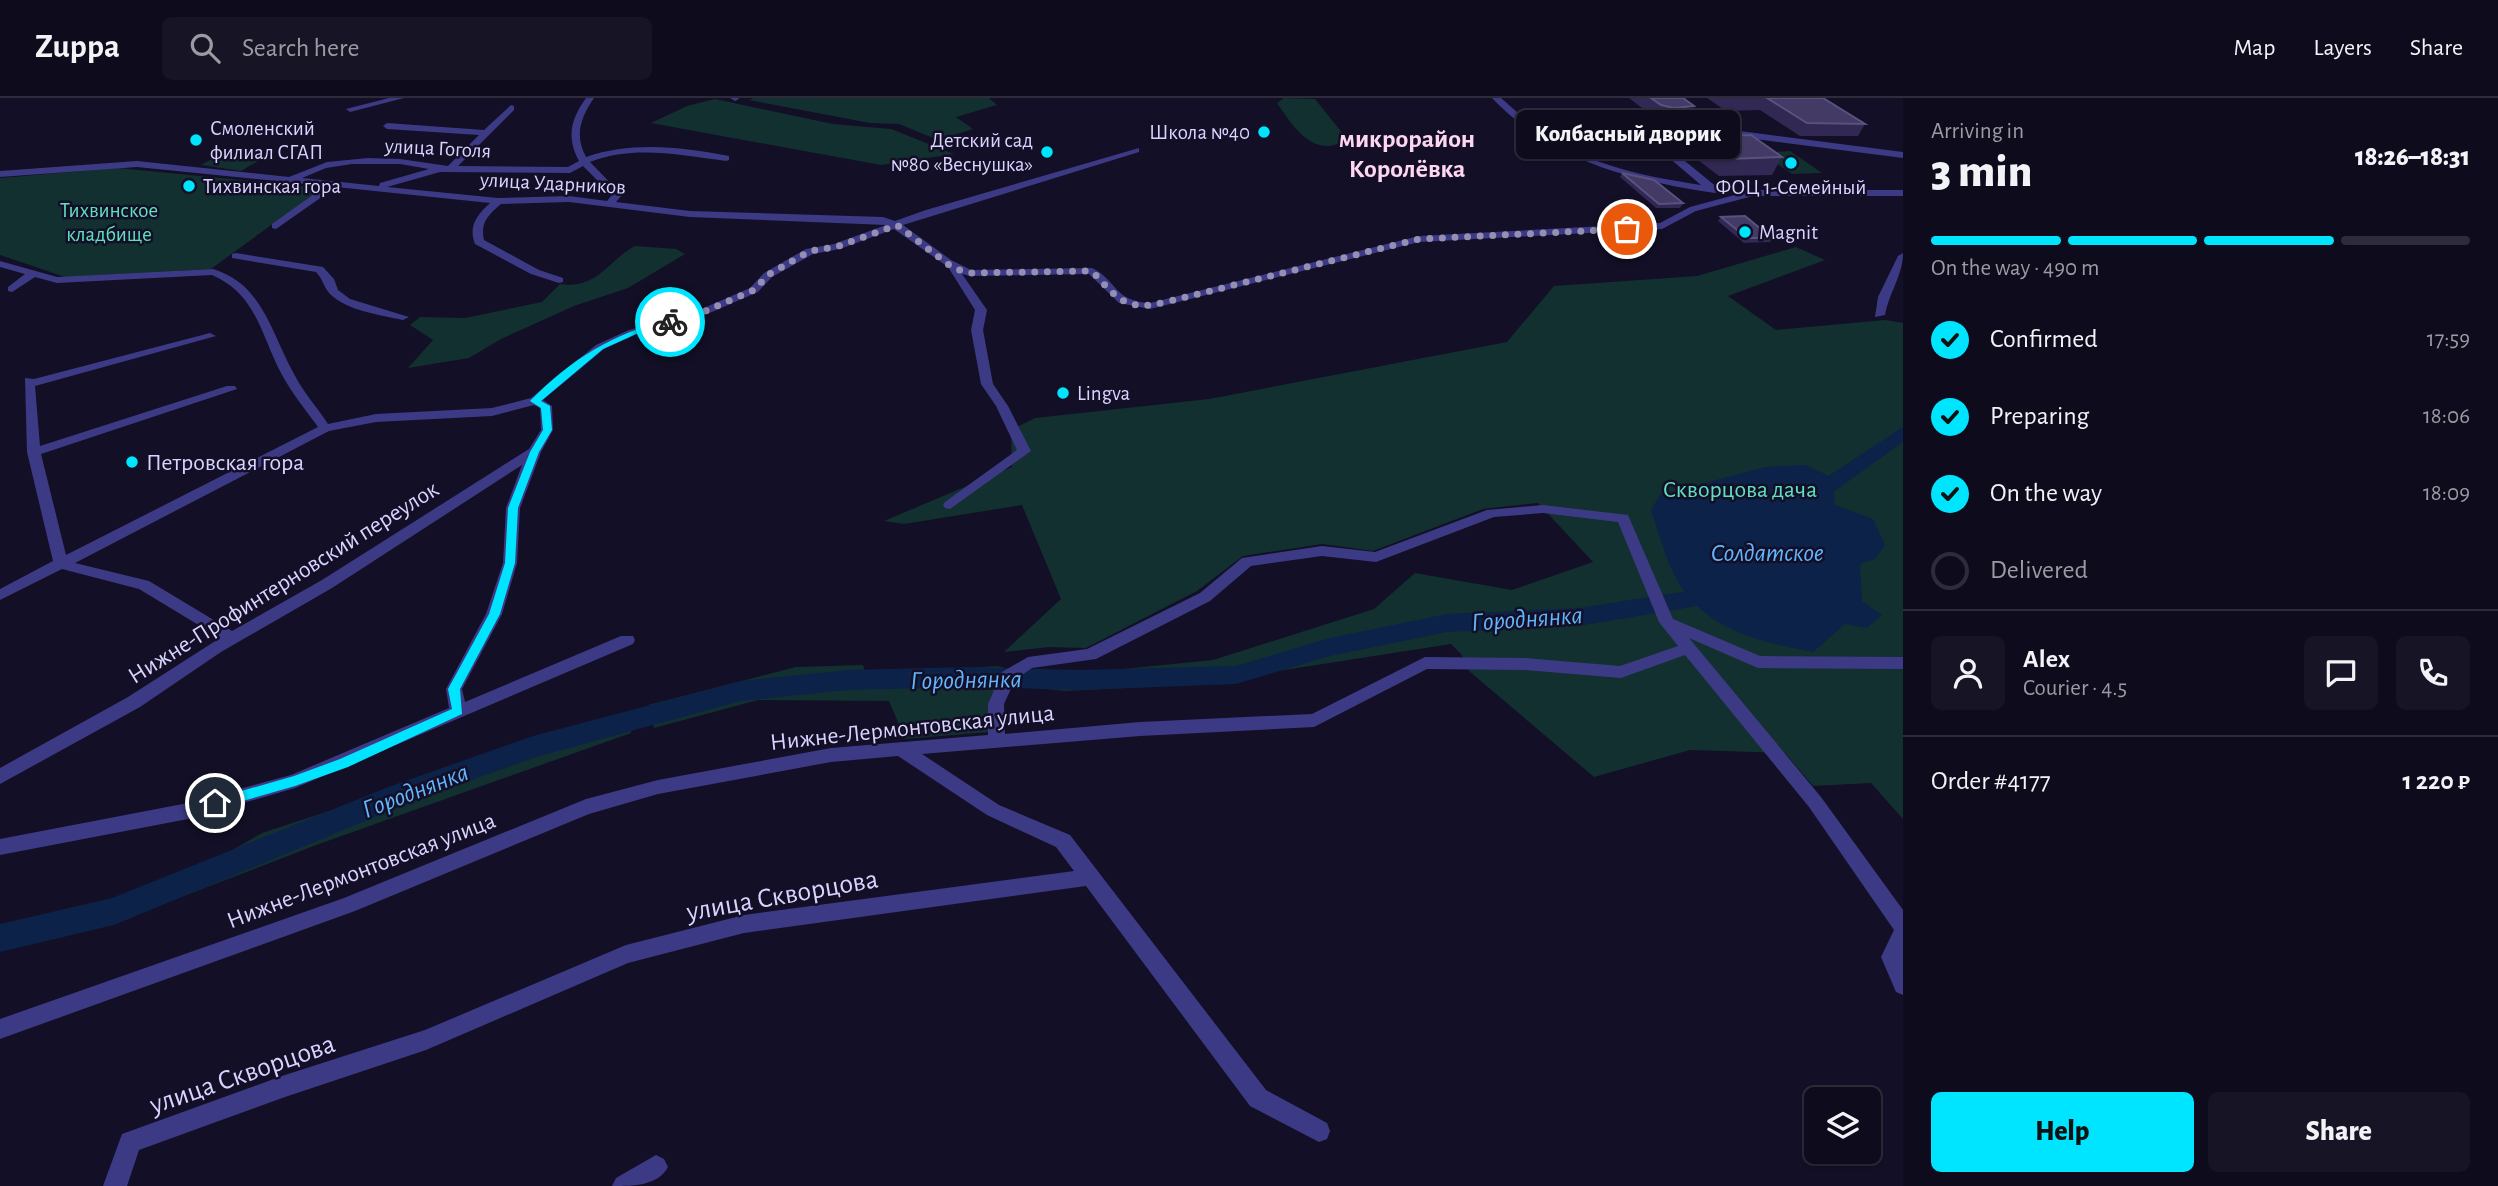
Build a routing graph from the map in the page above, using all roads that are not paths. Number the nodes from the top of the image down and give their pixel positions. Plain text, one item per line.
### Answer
1 (400, 98) edge
2 (590, 98) edge
3 (1496, 98) edge
4 (511, 108) dead end
5 (349, 109) dead end
6 (387, 126) dead end
7 (488, 132) junction
8 (1136, 150) dead end
9 (1903, 155) edge
10 (726, 158) dead end
11 (584, 159) junction
12 (446, 168) junction
13 (0, 174) edge
14 (290, 180) junction
15 (333, 185) junction
16 (374, 188) junction
17 (1711, 190) junction
18 (1753, 192) junction
19 (1903, 193) edge
20 (498, 201) junction
21 (611, 202) junction
22 (897, 225) junction
23 (276, 226) dead end
24 (236, 256) dead end
25 (1903, 256) edge
26 (0, 264) edge
27 (953, 268) junction
28 (31, 275) junction
29 (559, 280) dead end
30 (12, 289) dead end
31 (1880, 315) dead end
32 (403, 317) dead end
33 (210, 336) dead end
34 (231, 389) dead end
35 (535, 401) junction
36 (325, 428) junction
37 (34, 452) junction
38 (534, 452) junction
39 (950, 505) dead end
40 (61, 564) junction
41 (0, 595) edge
42 (1667, 622) junction
43 (232, 638) junction
44 (627, 640) dead end
45 (1689, 648) junction
46 (1903, 663) edge
47 (458, 711) junction
48 (998, 740) junction
49 (903, 751) junction
50 (0, 778) edge
51 (0, 847) edge
52 (1090, 877) junction
53 (1903, 926) edge
54 (1903, 933) edge
55 (1903, 985) edge
56 (0, 1029) edge
57 (1319, 1131) dead end
58 (656, 1167) dead end
59 (115, 1186) edge
60 (624, 1186) edge

1 - 5 street
2 - 11 street
3 - 17 street
4 - 7 street
6 - 7 street
7 - 12 street
8 - 22 street, улица Ударников
9 - 17 street
10 - 11 street, улица Гоголя
11 - 12 street, улица Гоголя
11 - 21 street
12 - 14 street, улица Гоголя
12 - 16 street
13 - 14 street, улица Ударников
14 - 15 street, улица Ударников
15 - 16 street, улица Ударников
15 - 23 street
16 - 20 street, улица Ударников
17 - 18 street
18 - 19 street
18 - 27 street
20 - 21 street, улица Ударников
20 - 29 street
21 - 22 street, улица Ударников
22 - 27 street
22 - 35 street
24 - 32 street
25 - 31 street
26 - 28 street
27 - 39 street
28 - 30 street
28 - 36 street
33 - 37 street
34 - 37 street
35 - 36 street
35 - 38 street
36 - 40 street
37 - 40 street
38 - 43 street, Нижне-Профинтерновский переулок
38 - 47 street
40 - 41 street
40 - 43 street
42 - 45 street
42 - 46 street
42 - 48 street
43 - 50 street, Нижне-Профинтерновский переулок
44 - 47 street
45 - 48 street, Нижне-Лермонтовская улица
45 - 53 street
47 - 51 street
48 - 49 street, Нижне-Лермонтовская улица
49 - 52 street
49 - 56 street, Нижне-Лермонтовская улица
52 - 57 street
52 - 59 street, улица Скворцова
54 - 55 street
58 - 60 street

